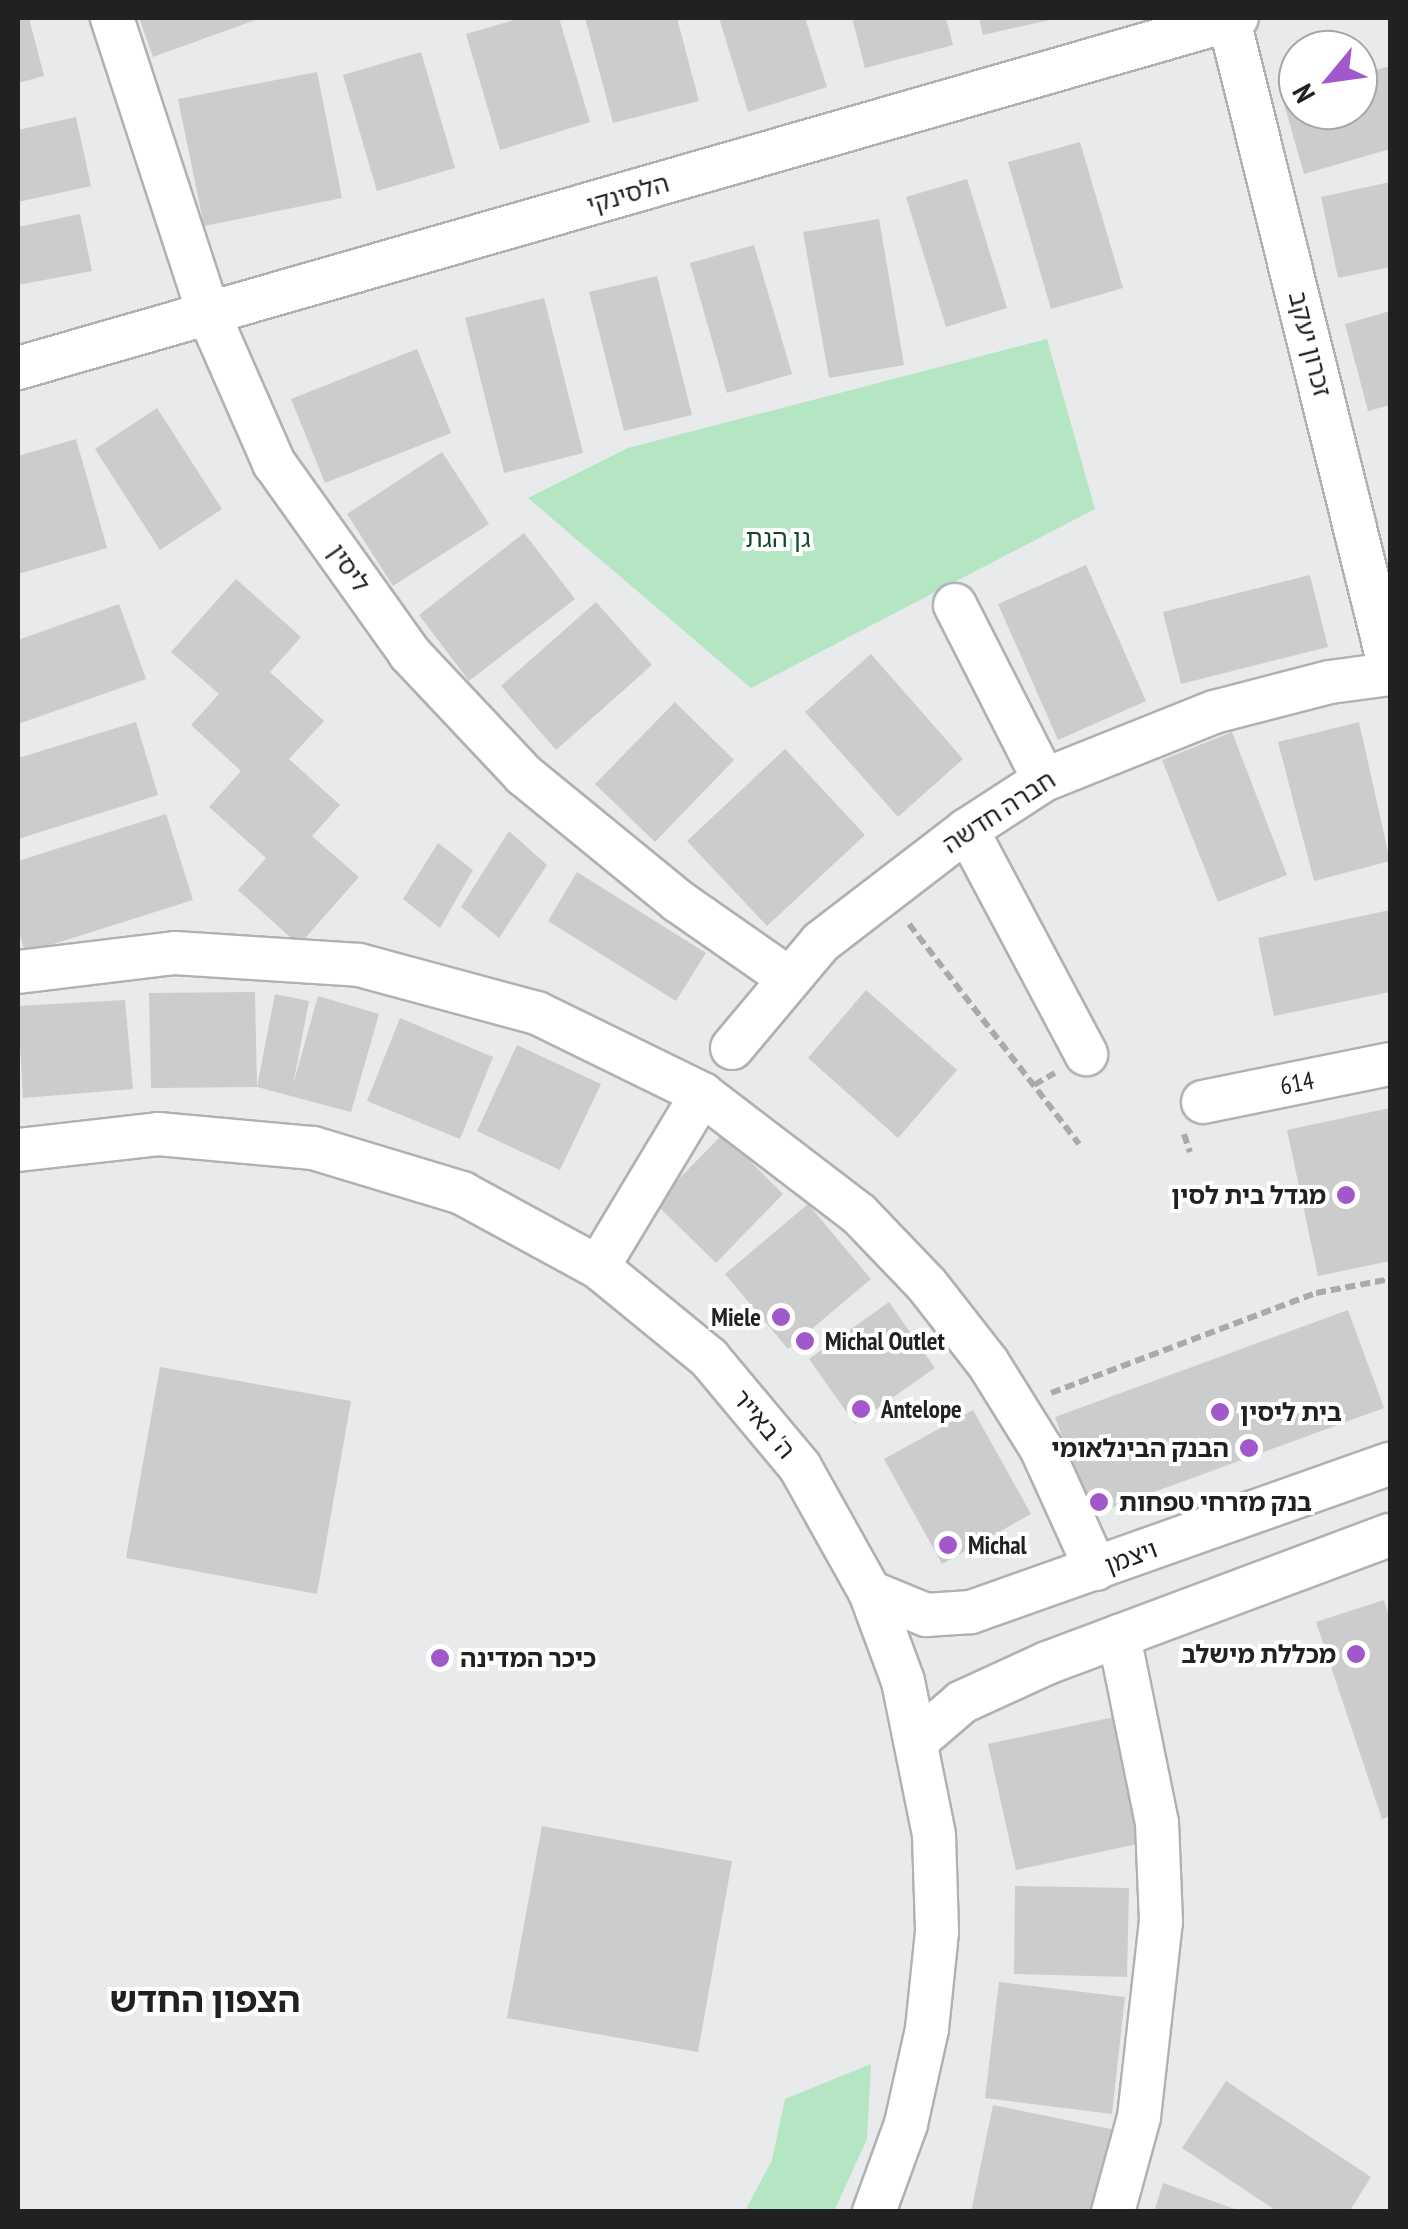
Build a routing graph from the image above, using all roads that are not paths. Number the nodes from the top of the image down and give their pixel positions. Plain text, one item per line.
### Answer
1 (112, 18) edge
2 (1233, 19) edge
3 (209, 314) junction
4 (18, 368) edge
5 (955, 605) dead end
6 (1390, 672) edge
7 (1044, 780) junction
8 (967, 830) junction
9 (18, 972) edge
10 (787, 977) junction
11 (732, 1048) dead end
12 (1086, 1054) dead end
13 (1390, 1064) edge
14 (702, 1094) junction
15 (1204, 1102) dead end
16 (18, 1150) edge
17 (598, 1267) junction
18 (1390, 1464) edge
19 (1390, 1535) edge
20 (1096, 1569) junction
21 (870, 1592) junction
22 (1120, 1636) junction
23 (919, 1739) junction
24 (874, 2212) edge
25 (1113, 2212) edge

1 - 3 street, ליסין
2 - 3 street, הלסינקי
2 - 6 street, זכרון יעקב
3 - 4 street, הלסינקי
3 - 10 street, ליסין
5 - 7 street
6 - 7 street, חברה חדשה
7 - 8 street, חברה חדשה
8 - 10 street, חברה חדשה
8 - 12 street
9 - 14 street
10 - 11 street, חברה חדשה
13 - 15 street, 614
14 - 17 street
14 - 20 street
16 - 17 street, ה' באייר
17 - 21 street, ה' באייר
18 - 20 street, ויצמן
19 - 22 street
20 - 21 street, ויצמן
21 - 23 street, ה' באייר
22 - 23 street
22 - 25 street
23 - 24 street, ה' באייר

